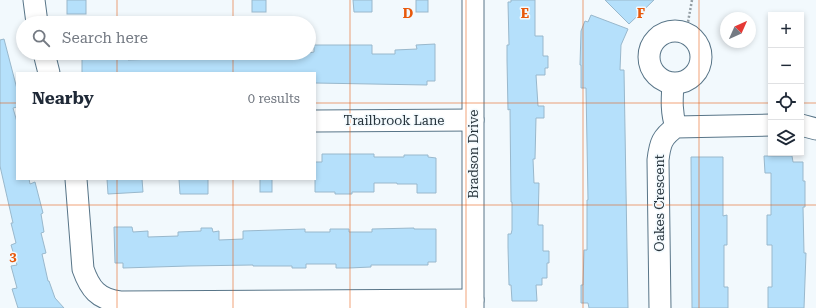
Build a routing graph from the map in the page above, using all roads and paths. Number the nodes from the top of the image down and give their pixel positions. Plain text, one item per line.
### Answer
1 (34, 0) edge
2 (473, 0) edge
3 (692, 0) edge
4 (36, 16) edge
5 (684, 33) junction
6 (46, 60) edge
7 (49, 72) edge
8 (673, 84) junction
9 (474, 120) junction
10 (316, 121) edge
11 (768, 125) edge
12 (804, 126) edge
13 (676, 127) junction
14 (816, 129) edge
15 (76, 180) edge
16 (473, 304) edge
17 (660, 308) edge

1 - 4 street
2 - 9 street, Bradson Drive
3 - 5 path
5 - 8 street
5 - 8 street
6 - 7 street
8 - 13 street
9 - 10 street, Trailbrook Lane
9 - 16 street, Bradson Drive
11 - 13 street
12 - 14 street
13 - 17 street, Oakes Crescent
15 - 16 street

